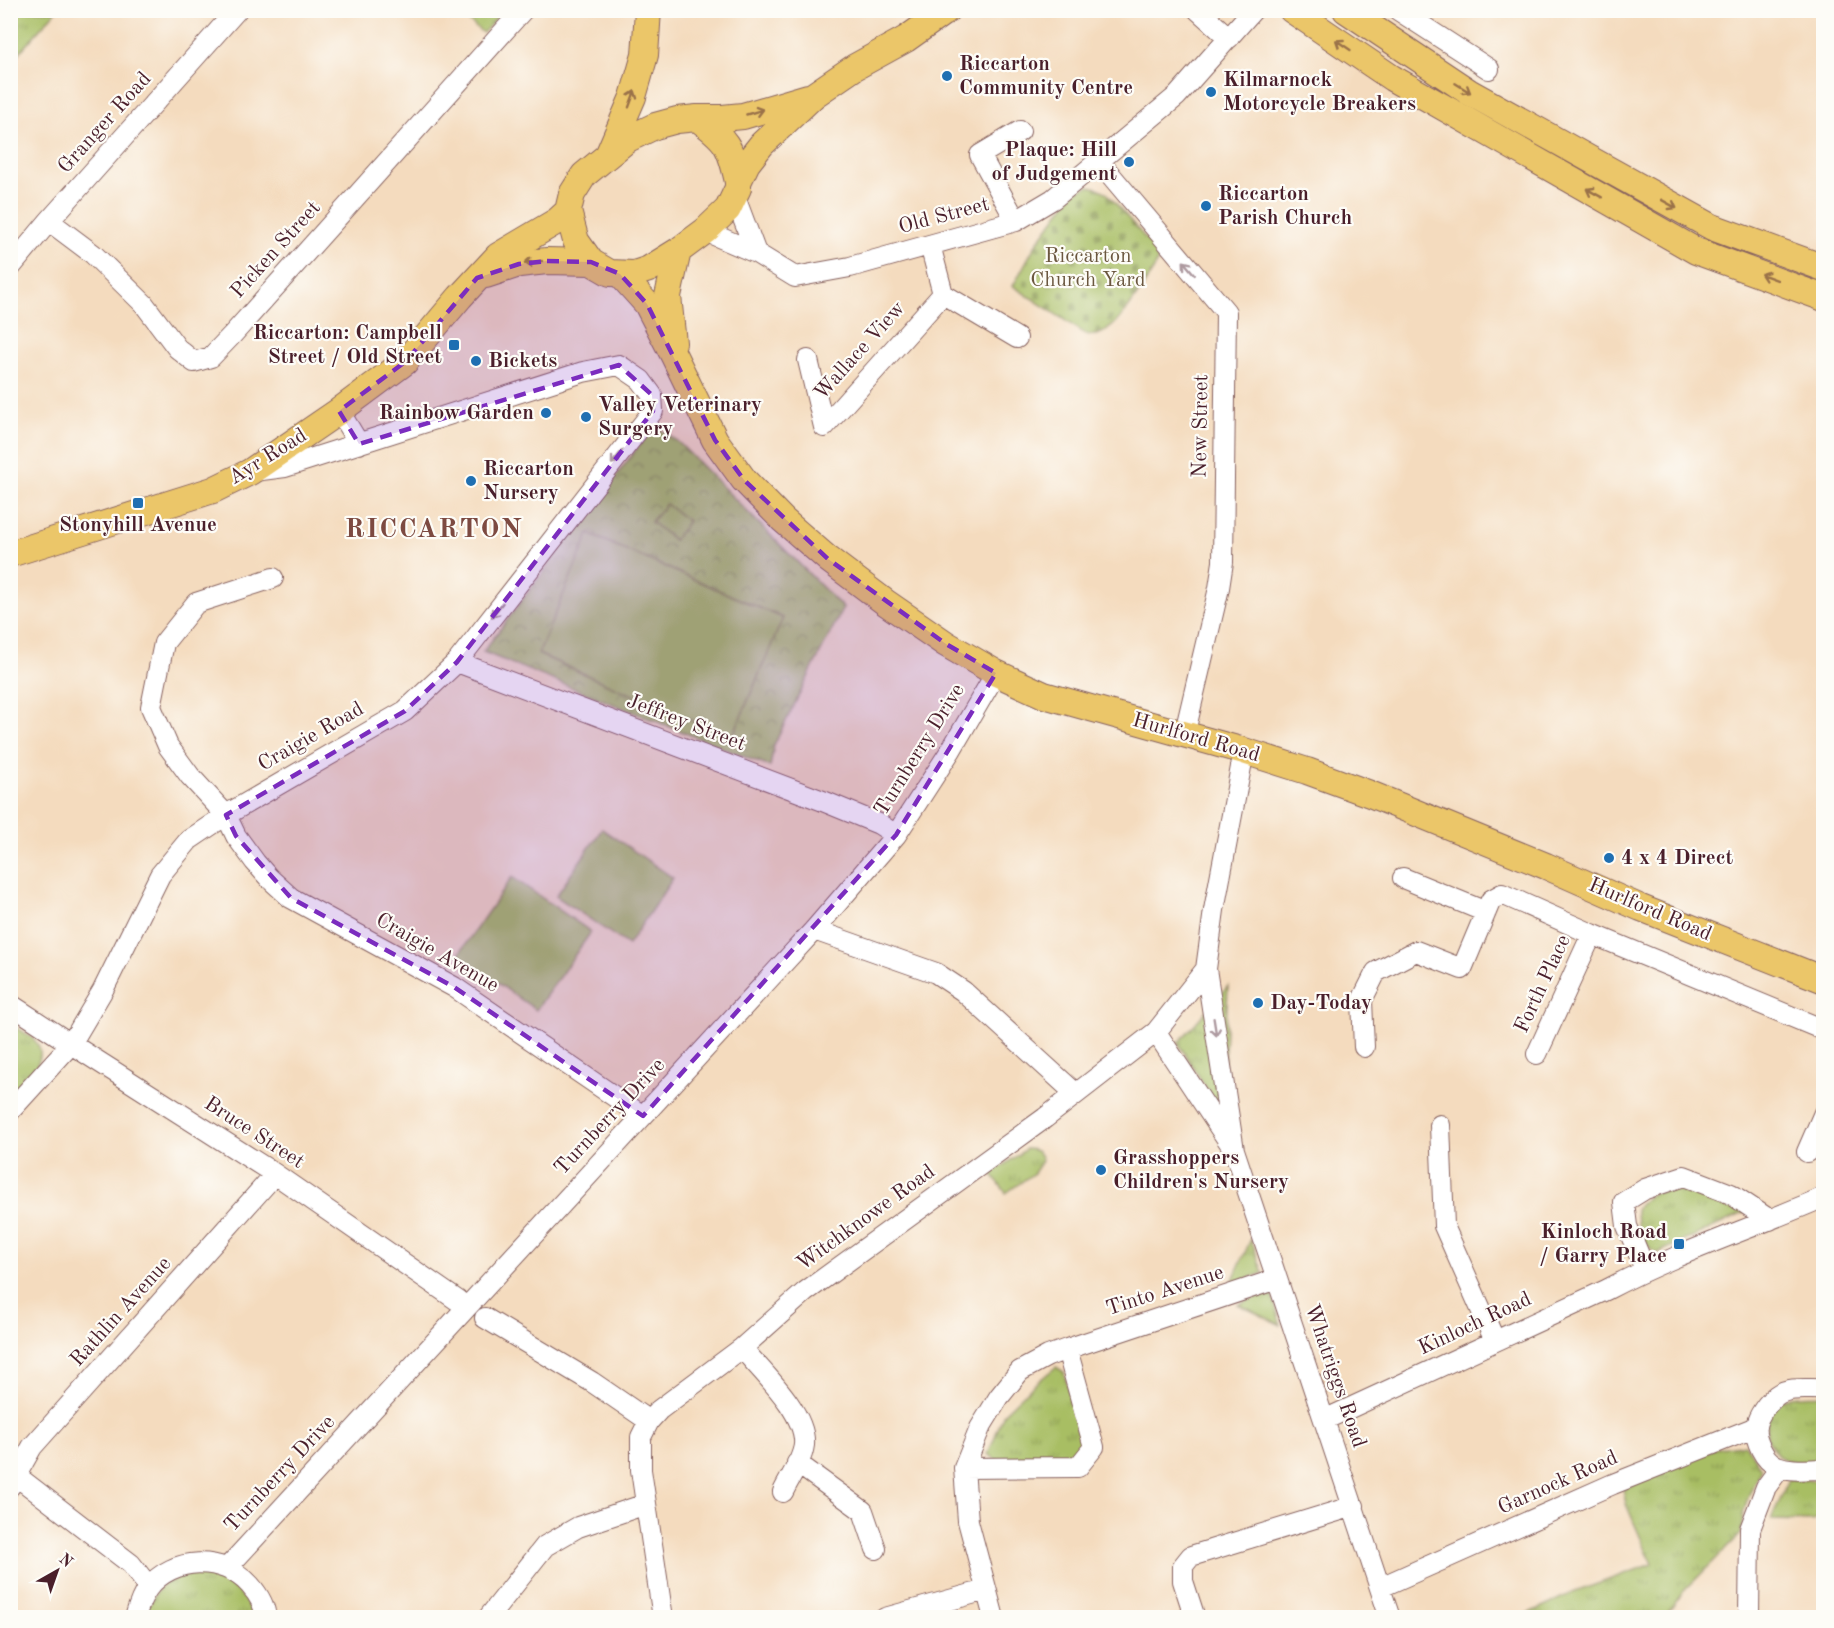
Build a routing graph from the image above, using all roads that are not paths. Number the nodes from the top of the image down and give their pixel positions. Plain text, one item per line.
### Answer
1 (237, 10) edge
2 (523, 10) edge
3 (648, 10) edge
4 (948, 10) edge
5 (1198, 10) edge
6 (1253, 10) edge
7 (1292, 10) edge
8 (1346, 10) edge
9 (1398, 10) edge
10 (1229, 38) junction
11 (1489, 69) dead end
12 (814, 95) junction
13 (697, 118) junction
14 (1020, 131) dead end
15 (609, 153) junction
16 (1098, 160) junction
17 (736, 189) junction
18 (568, 211) junction
19 (49, 221) junction
20 (1016, 221) junction
21 (705, 231) junction
22 (930, 245) junction
23 (678, 251) junction
24 (756, 253) junction
25 (591, 262) junction
26 (10, 268) edge
27 (1824, 268) edge
28 (620, 274) junction
29 (477, 278) junction
30 (943, 294) junction
31 (1824, 298) edge
32 (1017, 338) dead end
33 (674, 356) junction
34 (808, 360) dead end
35 (339, 411) junction
36 (359, 444) junction
37 (250, 471) junction
38 (10, 554) edge
39 (273, 578) dead end
40 (457, 662) junction
41 (996, 674) junction
42 (1184, 735) junction
43 (1244, 751) junction
44 (226, 815) junction
45 (896, 835) junction
46 (1402, 878) dead end
47 (1486, 912) junction
48 (814, 930) junction
49 (1592, 934) junction
50 (1206, 969) junction
51 (1824, 980) edge
52 (10, 1004) edge
53 (1824, 1030) edge
54 (1155, 1032) junction
55 (71, 1044) junction
56 (1364, 1047) dead end
57 (1537, 1054) dead end
58 (1075, 1094) junction
59 (10, 1111) edge
60 (1824, 1113) edge
61 (643, 1116) junction
62 (1440, 1125) dead end
63 (1234, 1150) junction
64 (1807, 1152) dead end
65 (275, 1174) junction
66 (1824, 1197) edge
67 (1770, 1220) junction
68 (1645, 1269) junction
69 (1277, 1279) junction
70 (467, 1308) junction
71 (485, 1318) dead end
72 (1495, 1341) junction
73 (742, 1348) junction
74 (1067, 1349) junction
75 (1824, 1389) edge
76 (1324, 1420) junction
77 (649, 1421) junction
78 (1756, 1427) junction
79 (797, 1463) junction
80 (964, 1467) junction
81 (1780, 1468) junction
82 (1824, 1469) edge
83 (13, 1477) edge
84 (783, 1492) dead end
85 (646, 1504) junction
86 (1354, 1506) junction
87 (876, 1549) dead end
88 (227, 1568) junction
89 (148, 1587) junction
90 (1380, 1587) junction
91 (986, 1590) junction
92 (135, 1617) edge
93 (266, 1617) edge
94 (488, 1617) edge
95 (663, 1617) edge
96 (885, 1617) edge
97 (994, 1617) edge
98 (1195, 1617) edge
99 (1390, 1617) edge
100 (1749, 1617) edge

1 - 19 street, Granger Road
2 - 19 street, Picken Street
15 -> 3 main road
4 - 12 main road
5 - 10 street
6 - 10 street, Old Street
31 -> 7 main road
8 -> 27 main road
9 - 11 street
10 - 16 street, Old Street
13 -> 12 main road
12 - 17 main road
13 - 15 main road
13 - 17 main road
14 - 20 street
15 - 18 main road
16 - 20 street, Old Street
42 -> 16 street, New Street
17 - 21 main road
17 - 24 street
18 - 25 main road
18 - 29 main road, Ayr Road
19 - 26 street, Granger Road
20 - 22 street, Old Street
21 - 23 main road
21 - 24 street, Old Street
22 - 24 street, Old Street
22 - 30 street
23 - 28 main road
23 - 33 main road, Hurlford Road
25 - 28 main road
25 -> 29 main road
28 - 33 main road, Hurlford Road
29 - 35 main road, Ayr Road
30 - 32 street
30 - 34 street, Wallace View
33 - 41 main road, Hurlford Road
35 - 36 street
35 - 37 main road, Ayr Road
36 - 37 street
36 -> 40 street, Craigie Road
37 - 38 main road, Ayr Road
39 - 44 street, Craigie Avenue
40 - 44 street, Craigie Road
40 - 45 street, Jeffrey Street
41 - 42 main road, Hurlford Road
41 - 45 street, Turnberry Drive
42 - 43 main road, Hurlford Road
43 - 50 street
43 - 51 main road, Hurlford Road
44 - 55 street, Craigie Road
44 - 61 street, Craigie Avenue
45 - 48 street, Turnberry Drive
46 - 47 street
47 - 49 street
47 - 56 street
48 - 58 street
48 - 61 street, Turnberry Drive
49 - 53 street
49 - 57 street, Forth Place
50 - 54 street, Witchknowe Road
50 -> 63 street, Whatriggs Road
52 - 55 street, Bruce Street
54 - 58 street, Witchknowe Road
54 - 63 street, Whatriggs Road
55 - 59 street, Craigie Road
55 - 65 street, Bruce Street
58 - 73 street, Witchknowe Road
60 - 64 street
61 - 70 street, Turnberry Drive
62 - 72 street
63 - 69 street, Whatriggs Road
65 - 70 street, Bruce Street
65 - 83 street, Rathlin Avenue
66 - 67 street, Kinloch Road
67 - 68 street, Kinloch Road
67 - 68 street
68 - 72 street, Kinloch Road
69 - 74 street, Tinto Avenue
69 - 76 street, Whatriggs Road
70 - 88 street, Turnberry Drive
71 - 77 street
72 - 76 street, Kinloch Road
73 - 77 street, Witchknowe Road
73 - 79 street
74 - 80 street, Tinto Avenue
74 - 80 street
75 - 78 street
76 - 86 street, Whatriggs Road
77 - 85 street
78 - 81 street
78 - 90 street, Garnock Road
79 - 84 street
79 - 87 street
80 - 91 street, Tinto Avenue
81 - 82 street
81 - 100 street
83 - 89 street
85 - 94 street
85 - 95 street
86 - 90 street, Whatriggs Road
86 - 98 street
88 - 89 street
88 - 93 street
89 - 92 street
90 - 99 street, Whatriggs Road
91 - 96 street
91 - 97 street, Tinto Avenue

